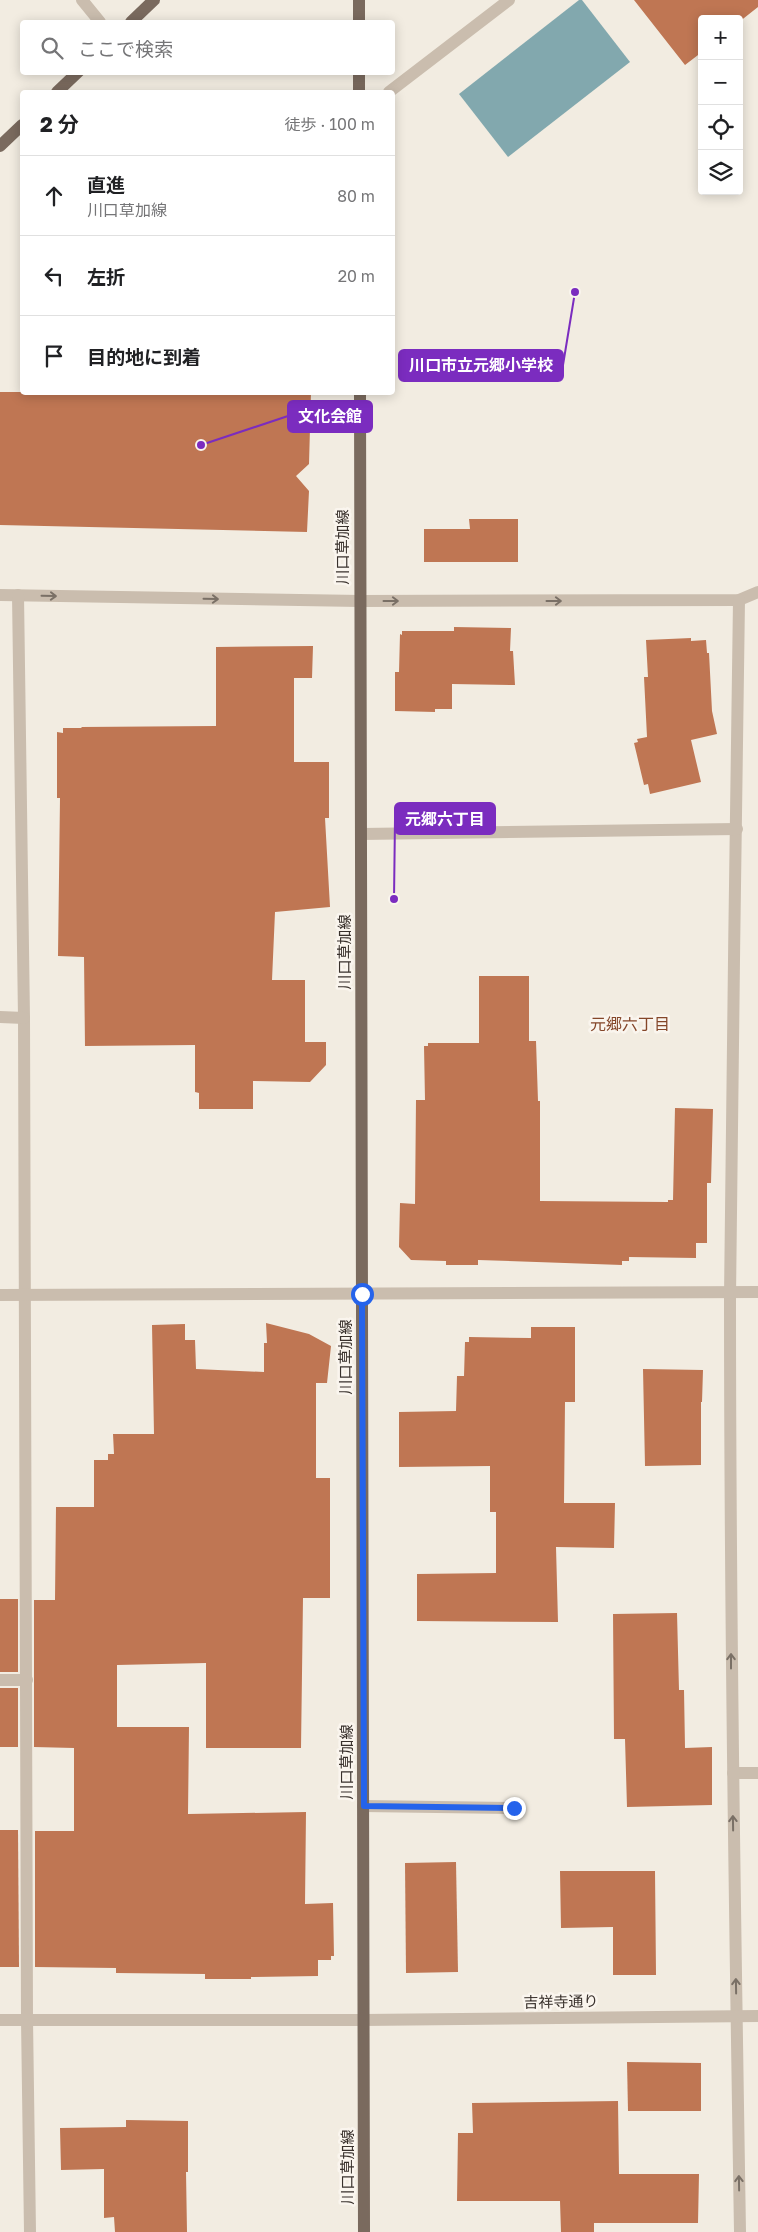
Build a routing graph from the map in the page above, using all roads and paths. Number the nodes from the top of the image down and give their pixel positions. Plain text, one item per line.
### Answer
1 (82, 0) edge
2 (154, 0) edge
3 (359, 0) edge
4 (509, 0) edge
5 (98, 20) edge
6 (133, 20) edge
7 (359, 20) edge
8 (75, 75) edge
9 (359, 75) edge
10 (59, 90) edge
11 (359, 90) edge
12 (392, 90) edge
13 (20, 126) edge
14 (0, 146) edge
15 (360, 395) edge
16 (758, 592) edge
17 (0, 595) edge
18 (18, 595) junction
19 (739, 600) junction
20 (360, 601) junction
21 (738, 829) junction
22 (361, 834) junction
23 (0, 1017) edge
24 (24, 1018) junction
25 (730, 1292) junction
26 (758, 1292) edge
27 (362, 1294) junction
28 (0, 1295) edge
29 (24, 1295) junction
30 (0, 1680) edge
31 (26, 1680) junction
32 (733, 1773) junction
33 (758, 1773) edge
34 (364, 1806) junction
35 (514, 1808) dead end
36 (736, 2016) junction
37 (758, 2016) edge
38 (0, 2020) edge
39 (27, 2020) junction
40 (364, 2020) junction
41 (30, 2232) edge
42 (364, 2232) edge
43 (740, 2232) edge

1 - 5 street
2 - 6 main road
3 - 7 main road
4 - 12 street
8 - 10 main road
9 - 11 main road
13 - 14 main road
15 - 20 main road, 川口草加線
16 - 19 street
17 - 18 street
18 -> 20 street
18 - 24 street
20 -> 19 street
19 - 21 street
20 - 22 main road, 川口草加線
21 - 22 street
21 - 25 street
22 - 27 main road, 川口草加線
23 - 24 street
24 - 29 street
25 - 26 street
25 - 27 street
32 -> 25 street
27 - 29 street
27 - 34 main road, 川口草加線
28 - 29 street
29 - 31 street
30 - 31 street
31 - 39 street
32 - 33 street
36 -> 32 street
34 - 35 street
34 - 40 main road, 川口草加線
36 - 37 street, 吉祥寺通り
36 - 40 street, 吉祥寺通り
43 -> 36 street
38 - 39 street, 吉祥寺通り
39 - 40 street, 吉祥寺通り
39 - 41 street
40 - 42 main road, 川口草加線

